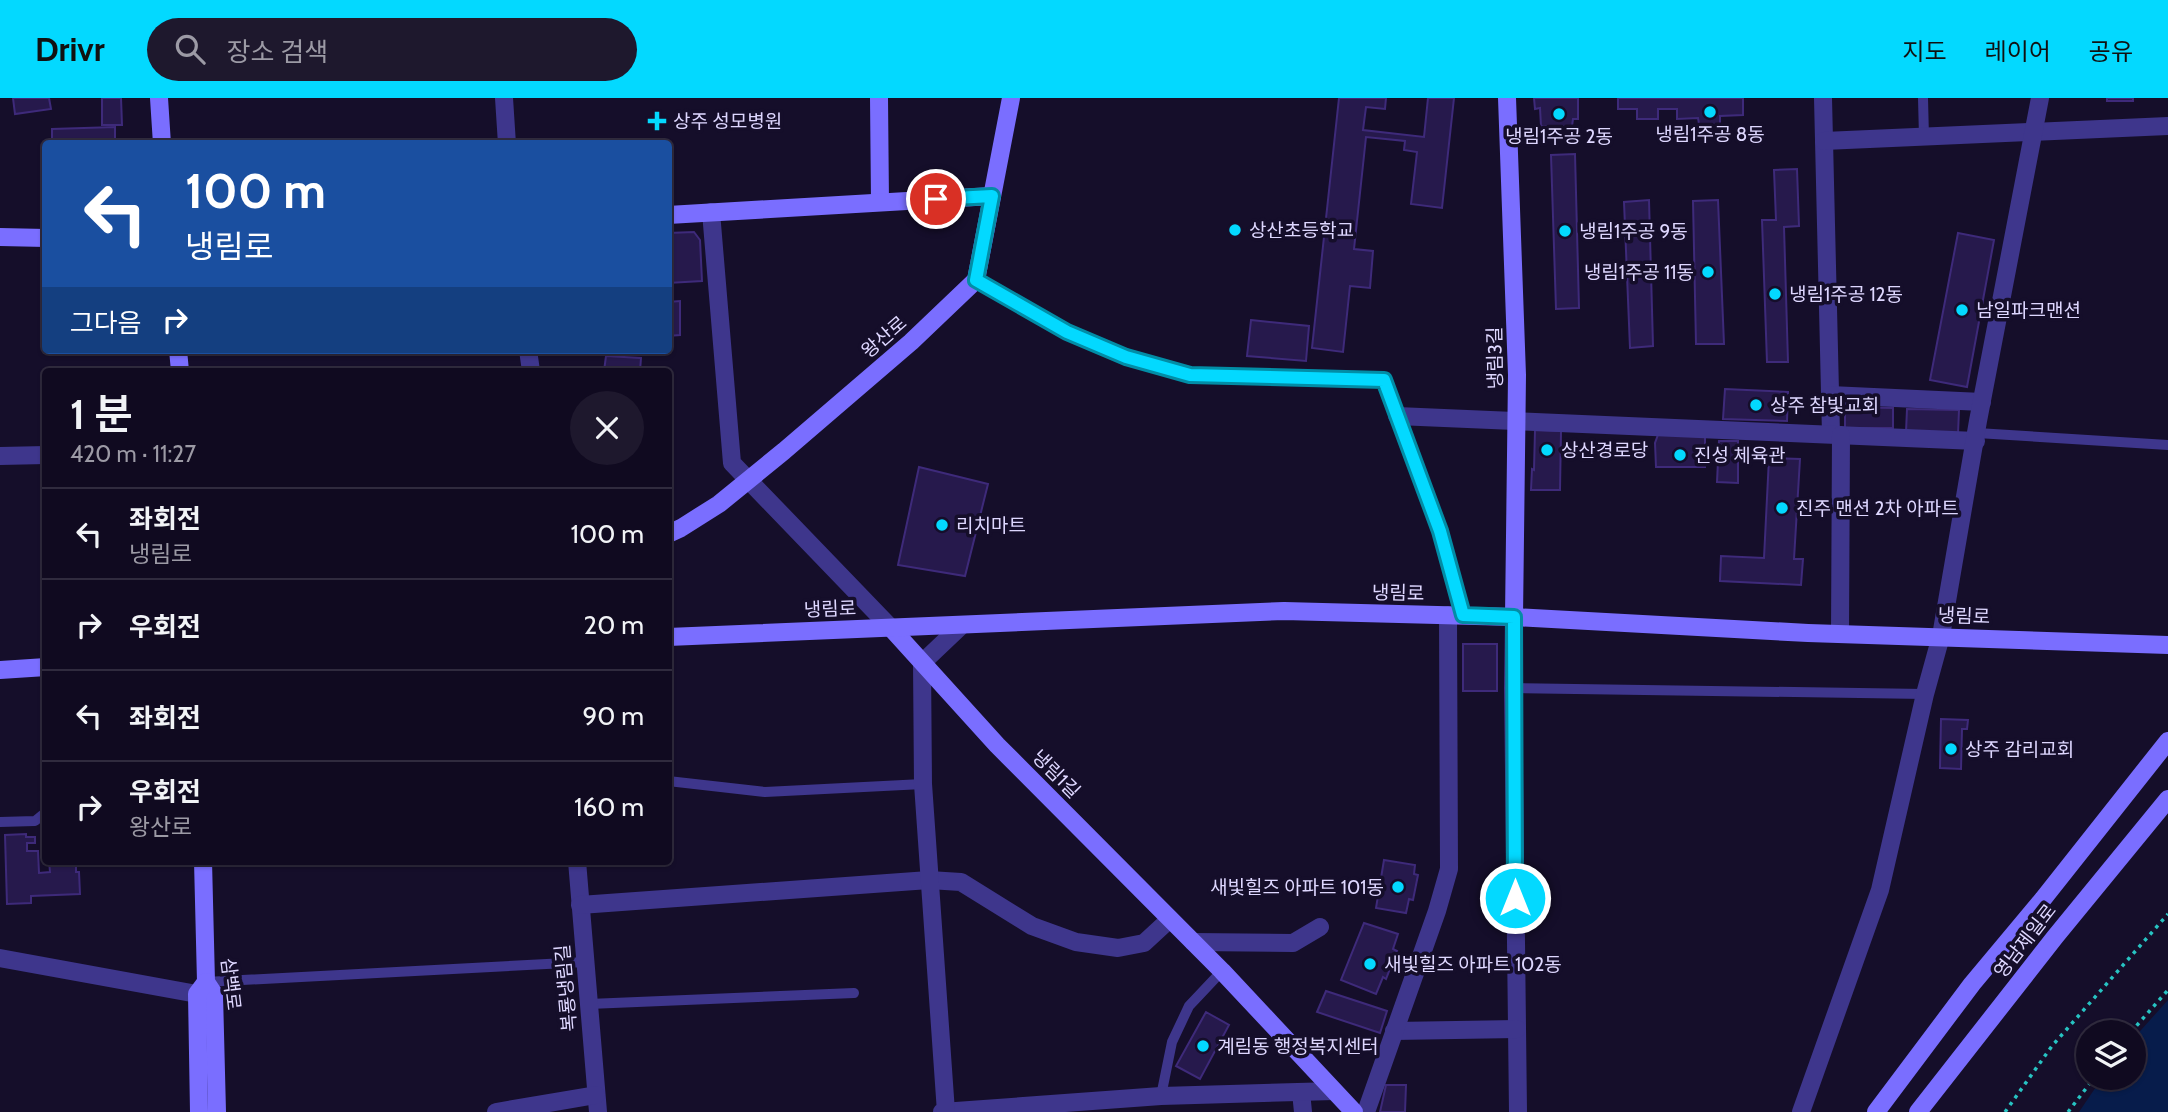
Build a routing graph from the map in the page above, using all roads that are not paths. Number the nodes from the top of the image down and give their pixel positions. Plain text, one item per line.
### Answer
1 (159, 98) edge
2 (504, 98) edge
3 (879, 98) edge
4 (1012, 98) edge
5 (1507, 98) edge
6 (1823, 98) edge
7 (1923, 98) edge
8 (2040, 98) edge
9 (2168, 126) edge
10 (2034, 132) junction
11 (1924, 137) junction
12 (162, 140) edge
13 (507, 140) edge
14 (1824, 141) junction
15 (992, 196) junction
16 (880, 202) junction
17 (711, 212) junction
18 (672, 215) edge
19 (0, 237) edge
20 (42, 238) edge
21 (976, 280) junction
22 (1830, 396) junction
23 (1982, 402) junction
24 (1397, 416) junction
25 (1517, 421) junction
26 (1836, 434) junction
27 (1976, 437) junction
28 (2168, 445) edge
29 (42, 455) edge
30 (0, 456) edge
31 (749, 479) junction
32 (672, 532) edge
33 (1456, 615) junction
34 (1514, 617) junction
35 (962, 625) junction
36 (891, 628) junction
37 (1840, 634) junction
38 (1941, 636) junction
39 (672, 637) edge
40 (2168, 645) edge
41 (922, 663) junction
42 (42, 667) edge
43 (0, 670) edge
44 (1513, 688) junction
45 (1925, 694) junction
46 (2168, 741) edge
47 (672, 781) edge
48 (923, 784) junction
49 (2168, 799) edge
50 (42, 815) edge
51 (0, 822) edge
52 (203, 865) edge
53 (577, 865) edge
54 (929, 880) junction
55 (580, 905) junction
56 (1170, 919) junction
57 (1320, 928) dead end
58 (1193, 942) junction
59 (0, 958) edge
60 (585, 962) junction
61 (1222, 971) junction
62 (202, 988) junction
63 (855, 993) dead end
64 (589, 1004) junction
65 (1517, 1029) junction
66 (1394, 1031) junction
67 (1301, 1091) junction
68 (1334, 1091) junction
69 (1161, 1096) junction
70 (597, 1104) edge
71 (197, 1106) edge
72 (217, 1112) edge
73 (496, 1112) edge
74 (945, 1112) edge
75 (1303, 1112) edge
76 (1354, 1112) edge
77 (1366, 1112) edge
78 (1518, 1112) edge
79 (1801, 1112) edge
80 (1875, 1112) edge
81 (1918, 1112) edge

1 - 12 street
2 - 13 street
3 - 16 street
4 - 15 street
5 - 25 street, 냉림3길
6 - 14 street
7 - 11 lane
8 - 10 street
9 - 10 street
10 - 11 street
10 - 23 street
11 - 14 street
14 - 22 street
15 - 16 street
15 - 21 street
16 - 17 street
17 - 18 street
17 - 31 street, 냉림1길
19 - 20 street
21 - 24 lane
21 - 31 street, 왕산로
22 - 23 street
22 - 26 street
23 - 27 street
24 - 25 street
24 - 33 lane
25 - 26 street
25 - 34 street, 냉림3길
26 - 27 street
26 - 37 street
27 - 28 lane
27 - 38 street
29 - 30 street
31 - 32 street, 왕산로
31 - 36 street, 냉림1길
33 - 34 street, 냉림로
33 - 35 street, 냉림로
33 - 66 street
34 - 37 street, 냉림로
34 - 44 street
35 - 36 street, 냉림로
35 - 41 street
36 - 39 street, 냉림로
36 - 41 street, 냉림1길
37 - 38 street, 냉림로
38 - 40 street, 냉림로
38 - 45 street
41 - 48 street
41 - 56 street, 냉림1길
42 - 43 street
44 - 45 lane
44 - 65 street
45 - 79 street
46 - 80 street
47 - 48 lane
48 - 54 street
49 - 81 street, 영남제일로
50 - 51 lane
52 - 62 street, 삼백로
53 - 55 street, 복룡냉림길
54 - 55 street
54 - 56 street
54 - 74 street
55 - 60 street, 복룡냉림길
56 - 58 street, 냉림1길
57 - 58 street
58 - 61 street, 냉림1길
59 - 62 street
60 - 62 lane
60 - 64 street, 복룡냉림길
61 - 68 street, 냉림1길
61 - 69 lane
62 - 71 street
62 - 72 street, 삼백로
63 - 64 lane
64 - 70 street, 복룡냉림길
65 - 66 street
65 - 78 street
66 - 77 street
67 - 68 street
67 - 69 street
67 - 75 street
68 - 76 street, 냉림1길
69 - 74 street
70 - 73 street

